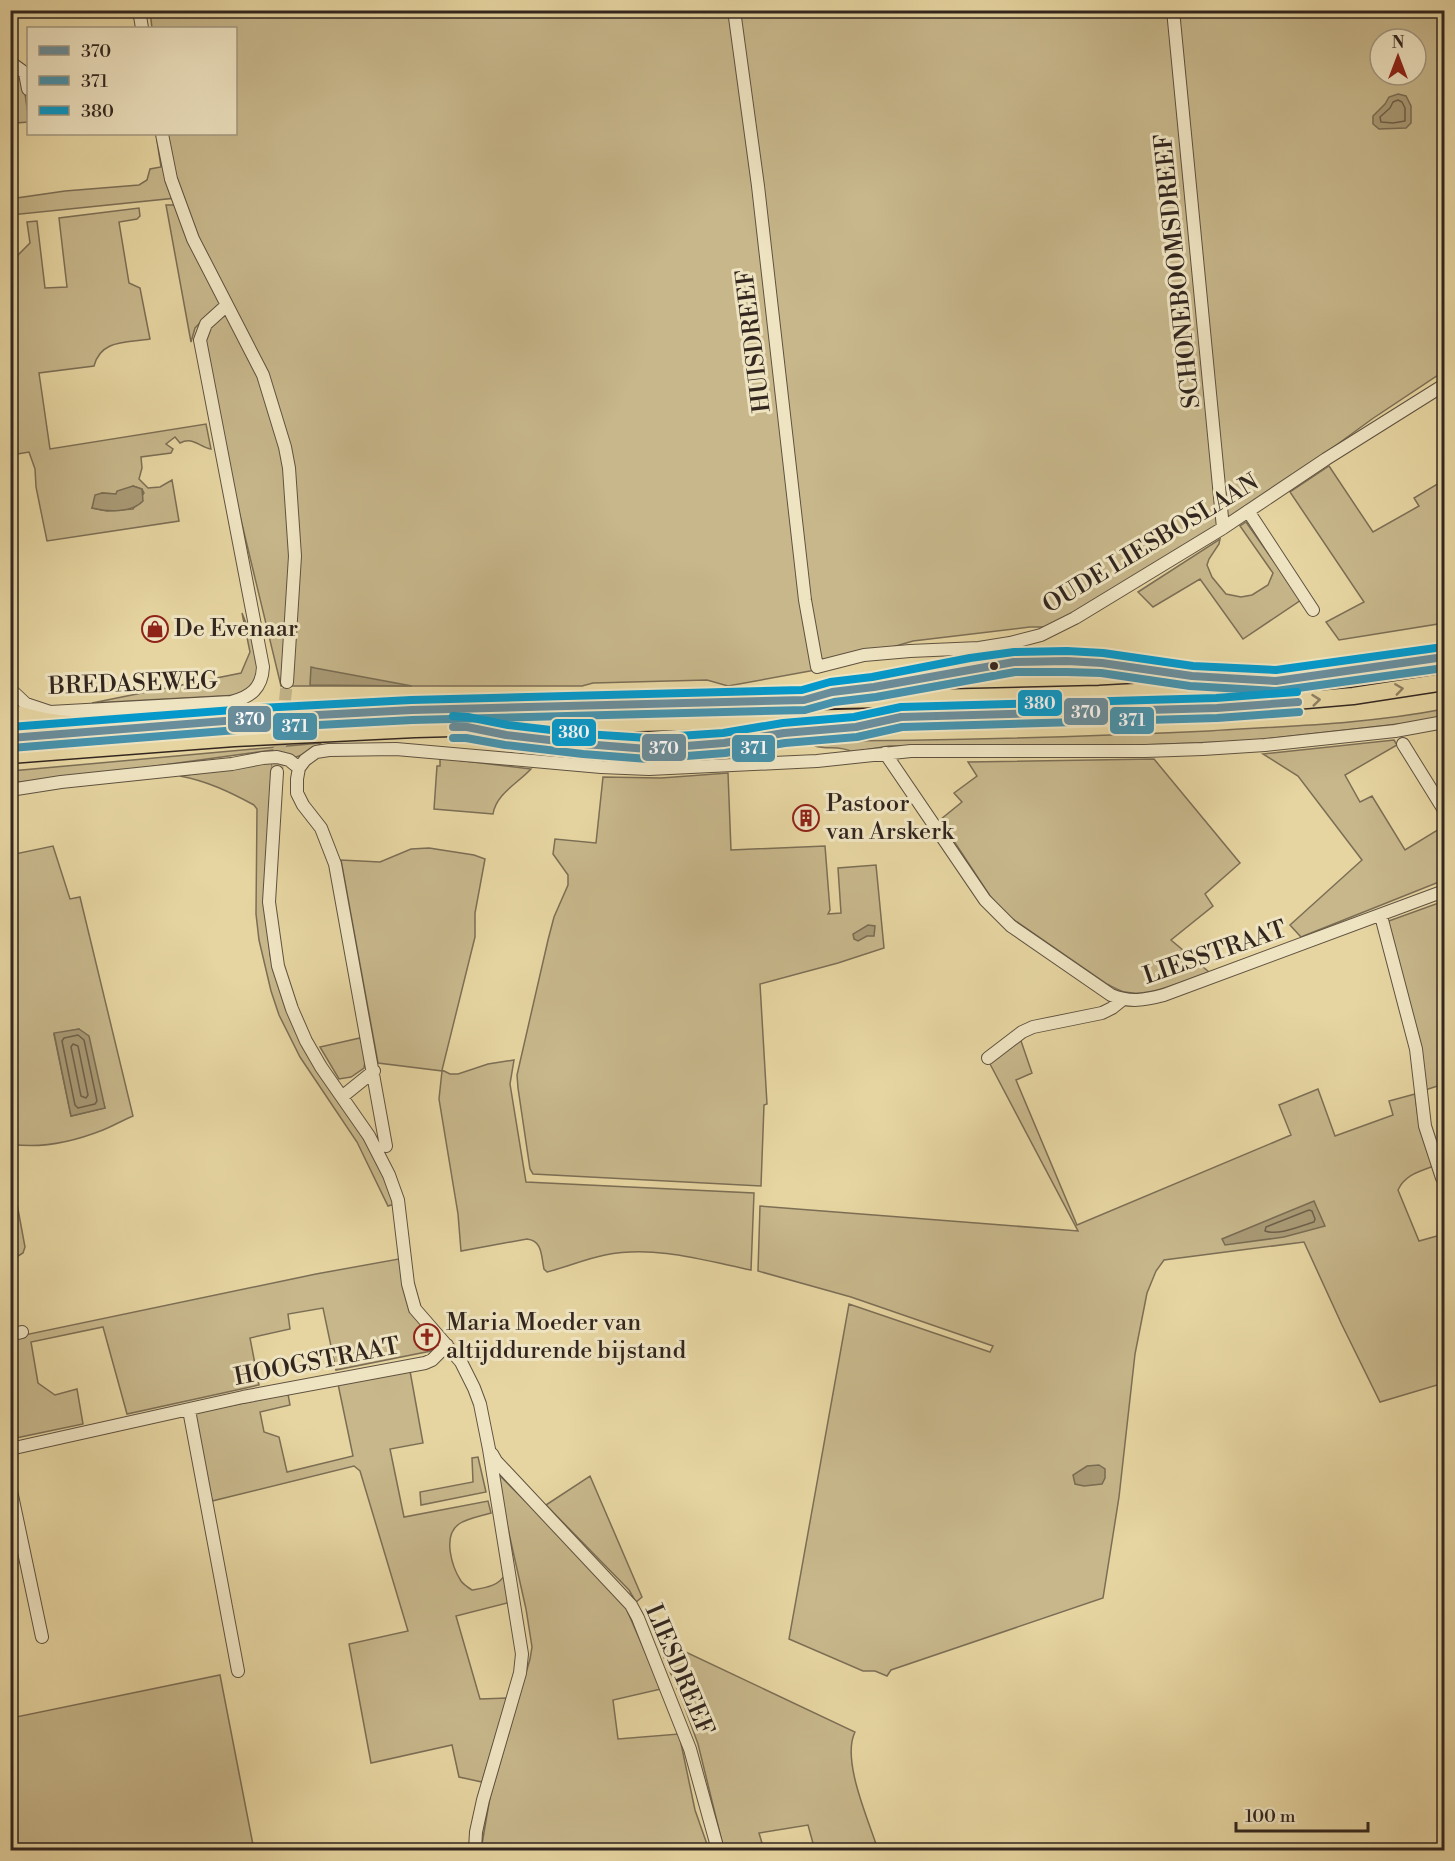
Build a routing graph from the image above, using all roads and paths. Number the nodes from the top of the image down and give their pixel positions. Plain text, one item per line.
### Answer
1 (139, 10) edge
2 (734, 10) edge
3 (1173, 10) edge
4 (142, 27) edge
5 (10, 65) edge
6 (27, 84) edge
7 (162, 135) edge
8 (227, 305) junction
9 (1444, 386) edge
10 (1248, 511) junction
11 (1223, 528) junction
12 (1314, 610) dead end
13 (1444, 657) edge
14 (817, 667) joint
15 (286, 682) tunnel mouth
16 (1444, 682) edge
17 (10, 689) edge
18 (16, 714) dead end
19 (1444, 722) edge
20 (157, 726) junction
21 (10, 738) edge
22 (1403, 744) dead end
23 (885, 753) junction
24 (10, 755) edge
25 (299, 768) junction
26 (277, 772) tunnel mouth
27 (10, 790) edge
28 (1444, 810) edge
29 (1444, 891) edge
30 (1381, 916) junction
31 (1122, 1000) junction
32 (988, 1058) dead end
33 (374, 1071) junction
34 (343, 1096) junction
35 (386, 1146) dead end
36 (1442, 1178) dead end
37 (447, 1346) junction
38 (189, 1410) junction
39 (10, 1449) edge
40 (489, 1449) junction
41 (10, 1486) edge
42 (42, 1637) dead end
43 (238, 1671) dead end
44 (475, 1851) edge
45 (718, 1851) edge

1 - 4 street
2 - 14 street, HUISDREEF
3 - 11 street, SCHONEBOOMSDREEF
5 - 6 street
7 - 8 street
8 - 15 street
8 - 17 street, BREDASEWEG
9 - 10 street, OUDE LIESBOSLAAN
10 - 11 street, OUDE LIESBOSLAAN
10 - 12 street
11 - 14 street, OUDE LIESBOSLAAN
13 - 20 highway
24 -> 16 highway
18 - 20 highway
19 - 23 street
20 - 21 highway
22 - 28 street
23 - 25 street
23 - 31 street, LIESSTRAAT
25 - 27 street
25 - 33 street
26 - 34 street
29 - 30 street, LIESSTRAAT
30 - 31 street, LIESSTRAAT
30 - 36 street
31 - 32 street
33 - 34 street
33 - 35 street
34 - 37 street
37 - 38 street, HOOGSTRAAT
37 - 40 street
38 - 39 street, HOOGSTRAAT
38 - 43 street
40 - 44 street
40 - 45 street, LIESDREEF
41 - 42 street

